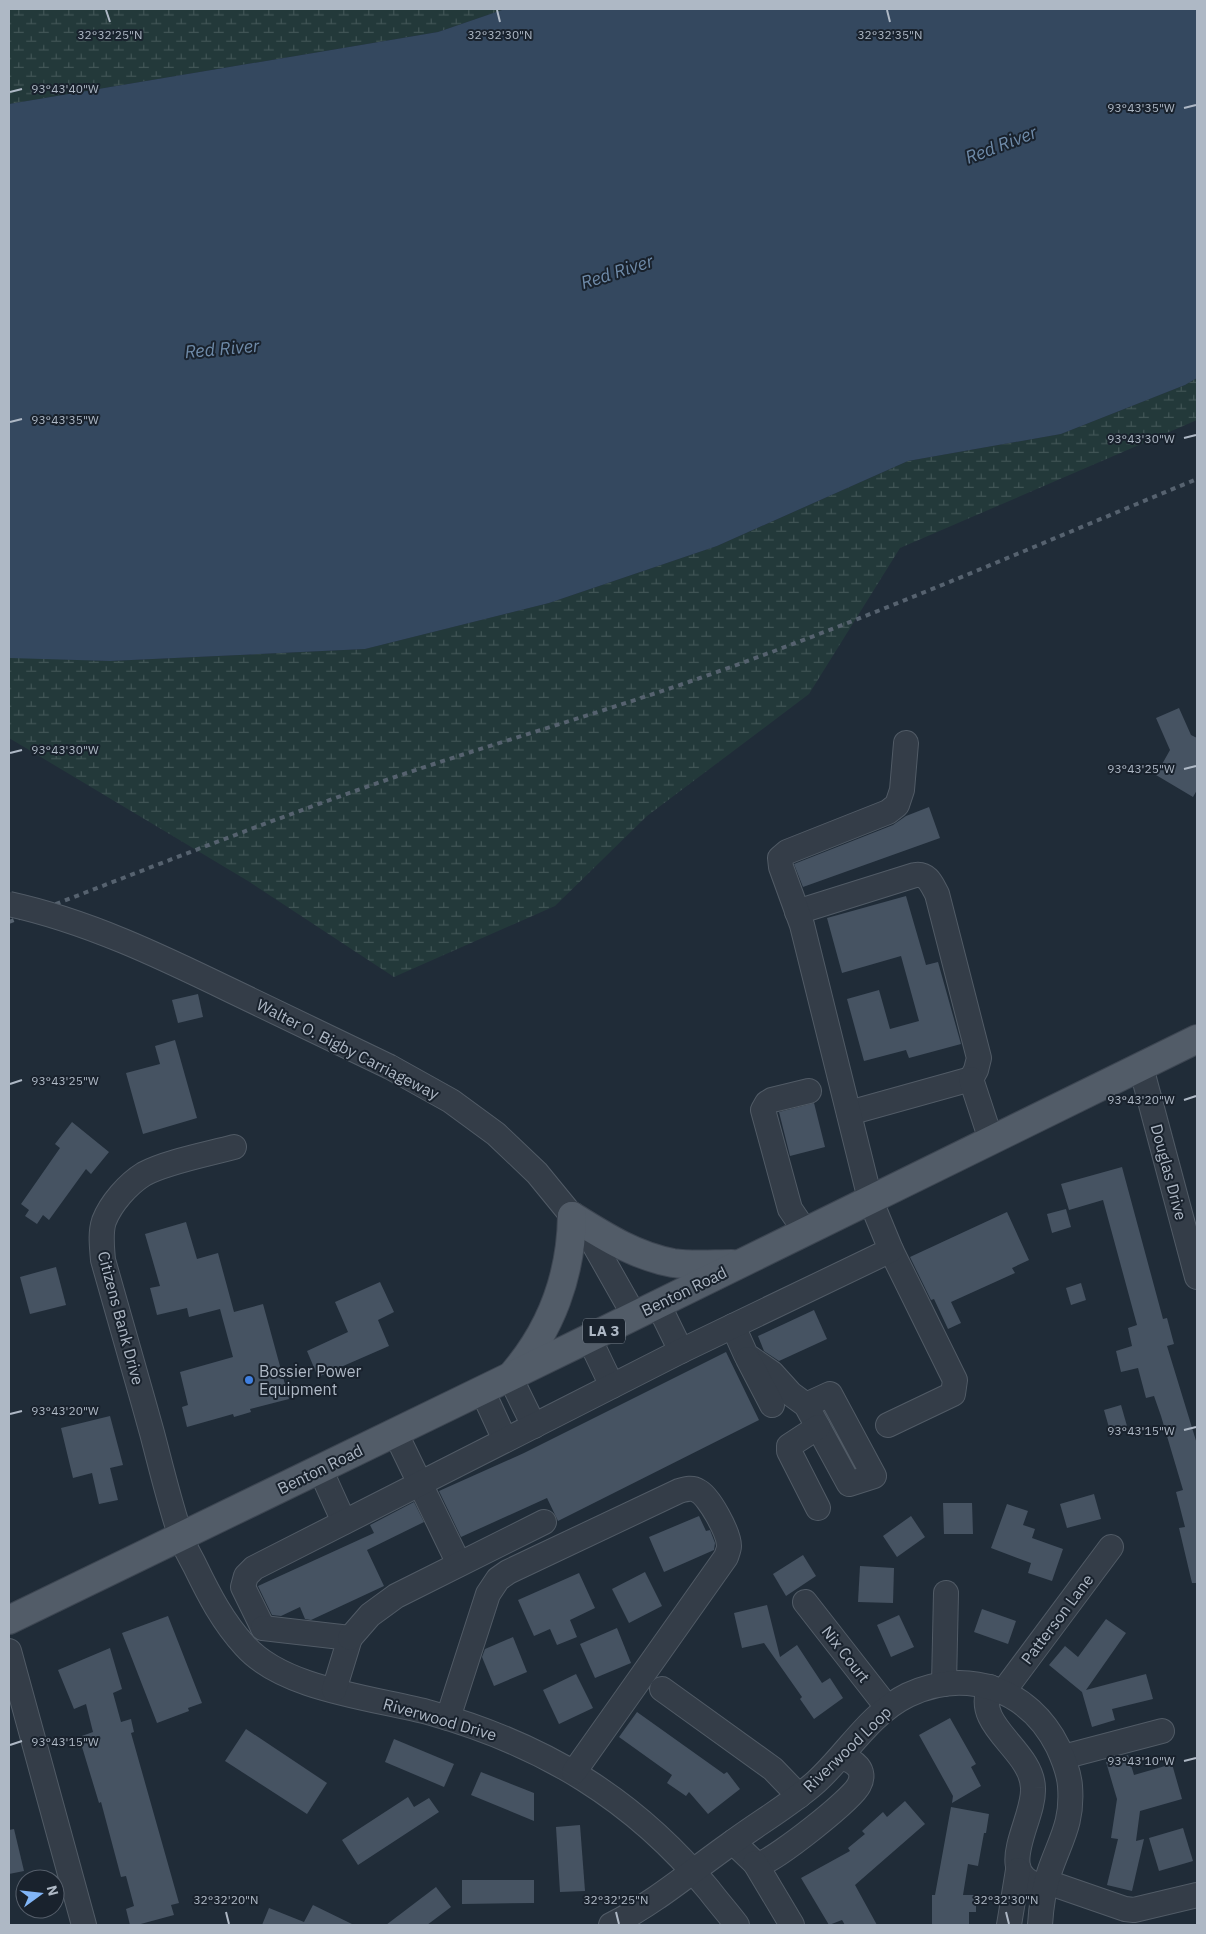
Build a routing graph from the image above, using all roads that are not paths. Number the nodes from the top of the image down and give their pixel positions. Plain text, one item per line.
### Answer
1 (906, 743) dead end
2 (9, 904) edge
3 (797, 912) junction
4 (1197, 1039) edge
5 (1141, 1066) junction
6 (971, 1078) junction
7 (809, 1091) dead end
8 (849, 1113) junction
9 (991, 1140) junction
10 (234, 1147) dead end
11 (870, 1199) junction
12 (572, 1216) junction
13 (805, 1231) junction
14 (891, 1250) junction
15 (738, 1264) junction
16 (1197, 1277) edge
17 (646, 1310) junction
18 (732, 1326) junction
19 (588, 1338) junction
20 (681, 1351) junction
21 (746, 1355) junction
22 (510, 1377) junction
23 (612, 1386) junction
24 (482, 1390) junction
25 (772, 1405) dead end
26 (806, 1405) junction
27 (888, 1425) dead end
28 (534, 1426) junction
29 (818, 1427) junction
30 (395, 1432) junction
31 (505, 1440) junction
32 (320, 1469) junction
33 (420, 1484) junction
34 (818, 1508) dead end
35 (344, 1522) junction
36 (544, 1522) dead end
37 (180, 1536) junction
38 (1112, 1547) dead end
39 (459, 1564) junction
40 (946, 1593) dead end
41 (805, 1602) dead end
42 (9, 1620) edge
43 (263, 1628) junction
44 (350, 1638) junction
45 (244, 1646) junction
46 (9, 1651) edge
47 (944, 1684) junction
48 (997, 1689) junction
49 (334, 1690) junction
50 (662, 1690) dead end
51 (887, 1707) junction
52 (448, 1718) junction
53 (1162, 1731) dead end
54 (1063, 1757) junction
55 (841, 1758) junction
56 (574, 1772) junction
57 (799, 1796) junction
58 (733, 1842) junction
59 (755, 1863) junction
60 (1018, 1870) junction
61 (693, 1871) junction
62 (1046, 1884) junction
63 (1197, 1895) edge
64 (84, 1925) edge
65 (611, 1925) edge
66 (737, 1925) edge
67 (792, 1925) edge
68 (1009, 1925) edge
69 (1040, 1925) edge

1 - 3 street
2 - 12 street, Walter O. Bigby Carriageway, bridge
3 - 6 street
3 - 8 street
4 - 5 main road, Benton Road / LA 3
5 - 9 main road, Benton Road / LA 3
5 - 16 street, Douglas Drive
6 - 8 street
6 - 9 street
7 - 13 street
8 - 11 street
9 - 11 main road, Benton Road / LA 3
10 - 37 street, Citizens Bank Drive
11 - 13 main road, Benton Road / LA 3
11 - 14 street
12 - 15 main road
12 - 17 street, Walter O. Bigby Carriageway
12 - 22 main road
13 - 15 main road, Benton Road / LA 3
14 - 18 street
14 - 27 street
15 - 17 main road, Benton Road / LA 3
17 - 19 main road, Benton Road / LA 3
17 - 20 street, Walter O. Bigby Carriageway
18 - 20 street
18 - 21 street
19 - 22 main road, Benton Road / LA 3
19 - 23 street
20 - 23 street
21 - 25 street
21 - 26 street
22 - 24 main road, Benton Road / LA 3
22 - 28 street
23 - 28 street
24 - 30 main road, Benton Road / LA 3
24 - 31 street
26 - 29 street
26 - 29 street
28 - 31 street
29 - 34 street
30 - 32 main road, Benton Road / LA 3
30 - 33 street
31 - 33 street
32 - 35 street
32 - 37 main road, Benton Road / LA 3
33 - 35 street
33 - 39 street
35 - 43 street
36 - 39 street
37 - 42 main road, Benton Road / LA 3
37 - 45 street, Riverwood Drive
38 - 48 street, Patterson Lane
39 - 44 street
40 - 47 street
41 - 51 street, Nix Court
43 - 44 street
43 - 45 street
44 - 49 street
45 - 49 street, Riverwood Drive
46 - 64 street
47 - 48 street, Riverwood Loop
47 - 51 street, Riverwood Loop
48 - 54 street, Riverwood Loop
48 - 60 street
49 - 52 street, Riverwood Drive
50 - 57 street
51 - 55 street, Riverwood Loop
52 - 56 street, Riverwood Drive
52 - 56 street
53 - 54 street
54 - 62 street, Riverwood Loop
55 - 57 street, Riverwood Loop
55 - 59 street
56 - 61 street, Riverwood Drive
57 - 58 street, Riverwood Loop
58 - 59 street
58 - 61 street, Riverwood Loop
59 - 67 street
60 - 62 street
60 - 68 street
61 - 65 street, Riverwood Loop
61 - 66 street, Riverwood Drive
62 - 63 street
62 - 69 street, Riverwood Loop

